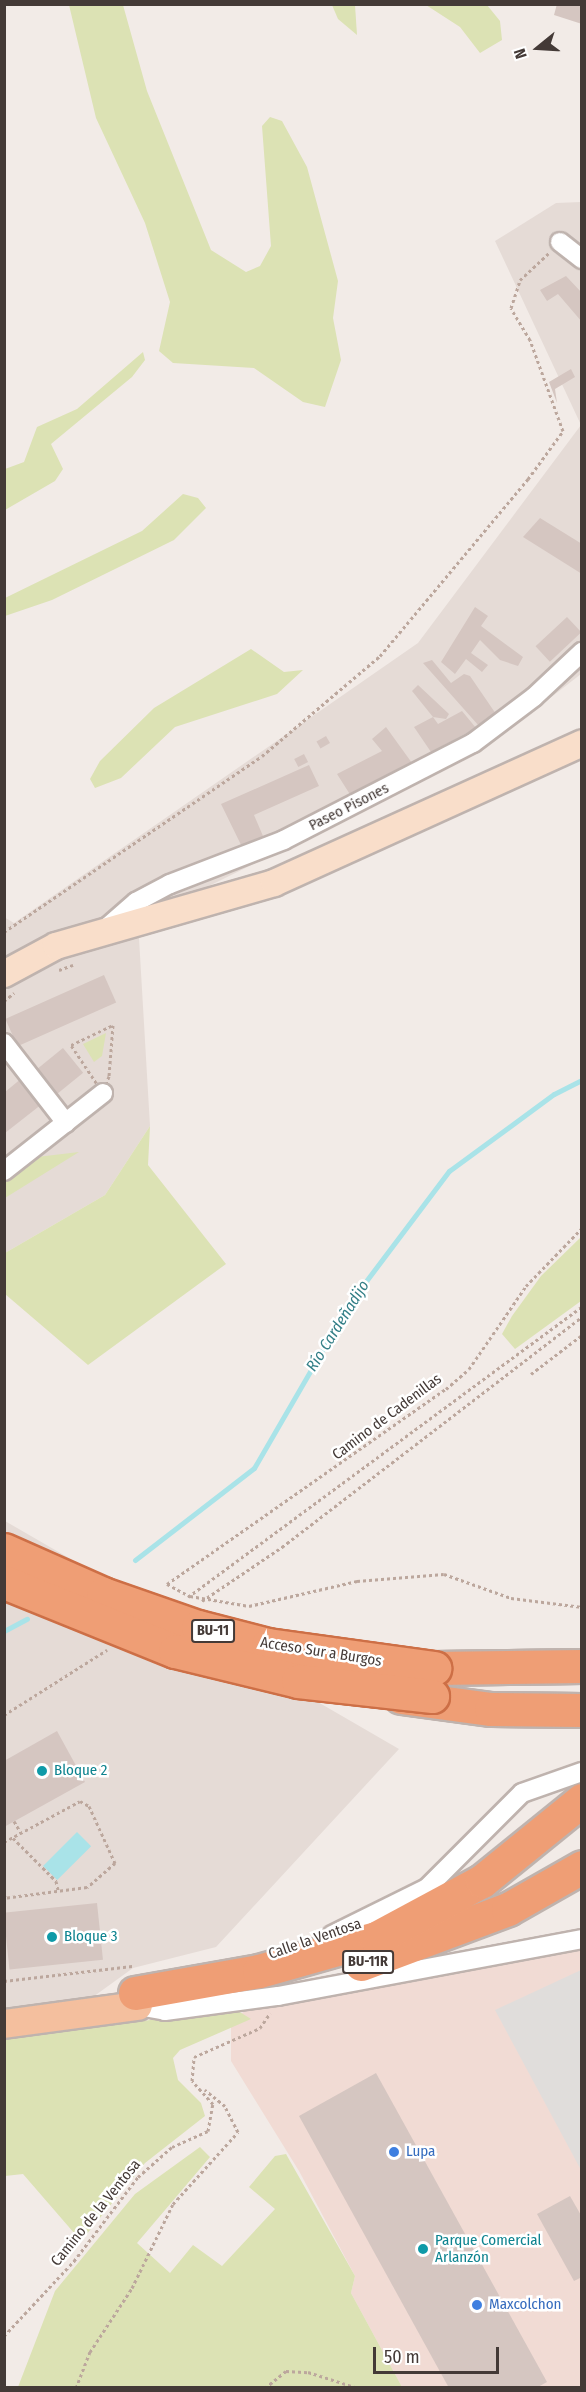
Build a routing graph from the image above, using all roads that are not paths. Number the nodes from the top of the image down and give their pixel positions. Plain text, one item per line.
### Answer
1 (560, 242) road end
2 (582, 259) edge
3 (582, 652) edge
4 (582, 742) edge
5 (99, 934) junction
6 (12, 981) edge
7 (4, 1043) edge
8 (103, 1093) road end
9 (66, 1123) junction
10 (4, 1171) edge
11 (4, 1550) edge
12 (4, 1582) edge
13 (582, 1666) edge
14 (433, 1689) junction
15 (582, 1694) edge
16 (582, 1710) edge
17 (582, 1772) edge
18 (582, 1800) edge
19 (582, 1867) edge
20 (582, 1939) edge
21 (135, 1988) junction
22 (4, 2010) edge
23 (4, 2024) edge

1 - 2 street
3 - 5 street, Paseo Pisones
4 - 5 main road, Paseo Pisones
5 - 6 main road, Paseo Pisones
7 - 9 street
8 - 9 street
9 - 10 street
11 - 14 highway, Acceso Sur a Burgos / BU-11, bridge
12 - 14 highway, Acceso Sur a Burgos / BU-11, bridge
13 - 14 highway, Acceso Sur a Burgos / BU-11
14 - 15 highway, Acceso Sur a Burgos / BU-11
14 - 16 highway
17 - 21 street, Calle la Ventosa
18 - 21 highway, BU-11R
19 - 21 highway, BU-11R
20 - 21 street, Calle la Ventosa
21 - 22 main road, Calle la Ventosa
21 - 23 main road, Calle la Ventosa

